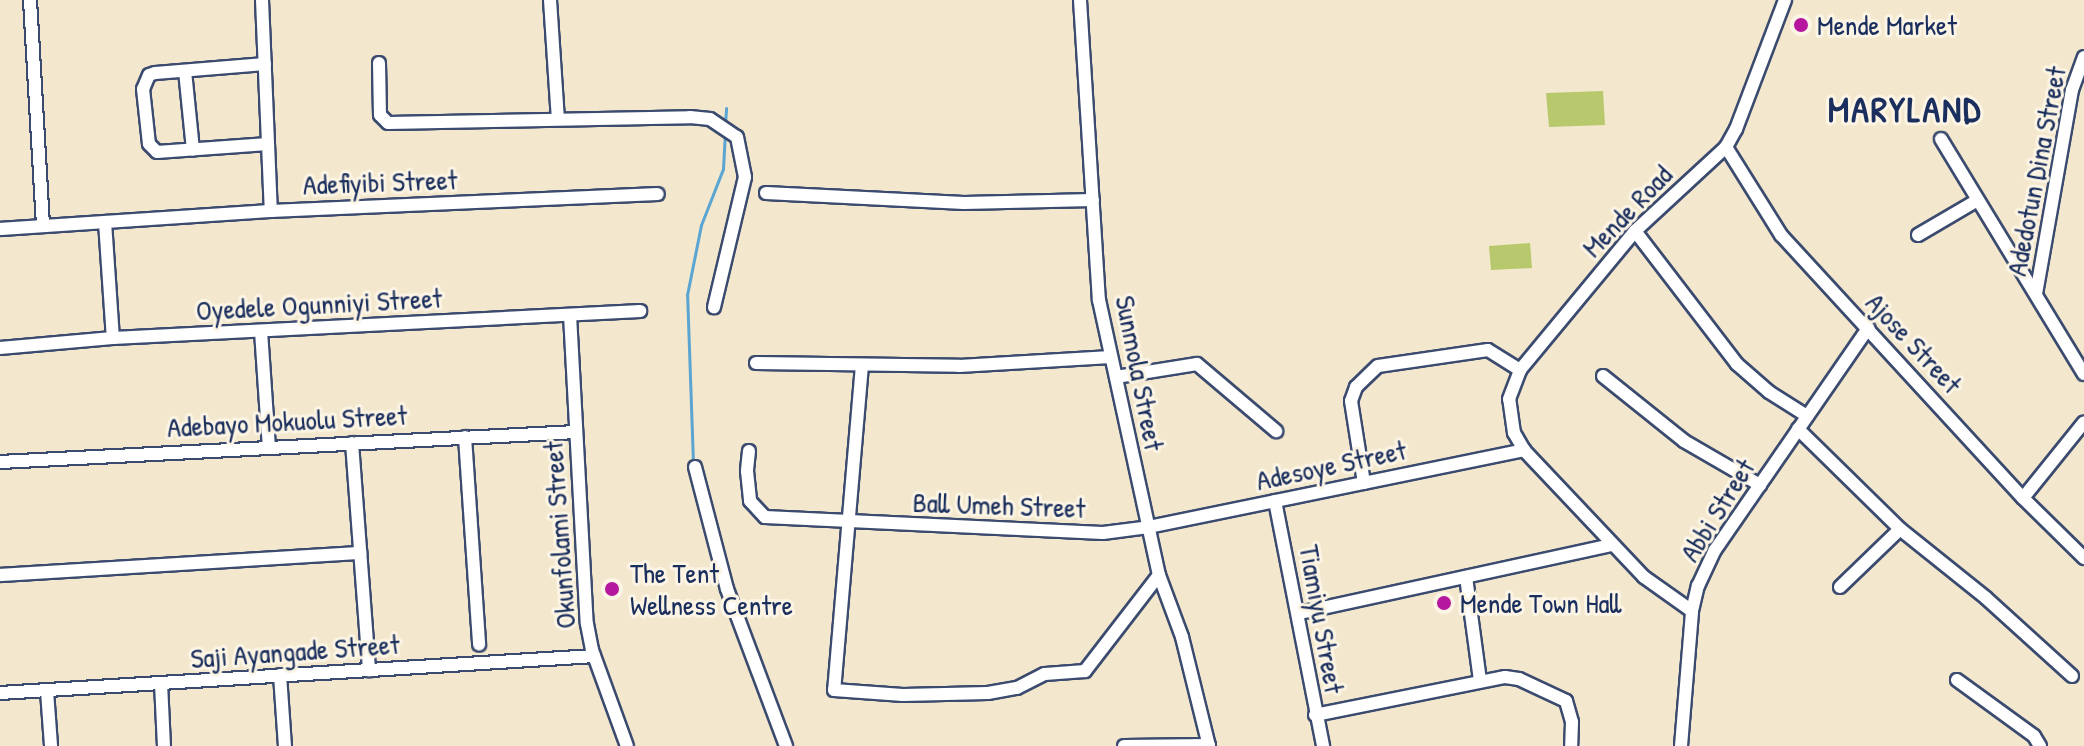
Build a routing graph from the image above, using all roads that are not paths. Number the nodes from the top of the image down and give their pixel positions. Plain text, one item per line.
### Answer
1 (30, 0) edge
2 (262, 0) edge
3 (550, 0) edge
4 (1080, 0) edge
5 (1785, 0) edge
6 (2084, 57) edge
7 (379, 63) dead end
8 (265, 64) junction
9 (185, 71) junction
10 (558, 119) junction
11 (1941, 139) dead end
12 (268, 144) junction
13 (1726, 147) junction
14 (193, 150) junction
15 (766, 193) dead end
16 (658, 194) dead end
17 (1093, 200) junction
18 (1976, 201) junction
19 (271, 211) junction
20 (105, 222) junction
21 (43, 225) junction
22 (0, 229) edge
23 (1635, 231) junction
24 (1918, 235) dead end
25 (2036, 294) junction
26 (714, 307) dead end
27 (640, 311) dead end
28 (570, 315) junction
29 (1868, 328) junction
30 (261, 331) junction
31 (113, 338) junction
32 (0, 348) edge
33 (1111, 357) junction
34 (756, 363) dead end
35 (862, 365) junction
36 (1520, 370) junction
37 (2084, 374) edge
38 (1603, 376) dead end
39 (1116, 377) junction
40 (1807, 416) junction
41 (2084, 422) edge
42 (1798, 429) junction
43 (1276, 431) dead end
44 (576, 432) junction
45 (465, 437) junction
46 (352, 443) junction
47 (269, 447) junction
48 (1524, 450) junction
49 (749, 451) dead end
50 (0, 462) edge
51 (695, 467) dead end
52 (1364, 483) junction
53 (1760, 485) junction
54 (2023, 498) junction
55 (1275, 501) junction
56 (848, 523) junction
57 (1149, 527) junction
58 (1900, 529) junction
59 (1611, 545) junction
60 (360, 553) junction
61 (2084, 558) edge
62 (0, 575) edge
63 (1159, 575) junction
64 (1466, 577) junction
65 (1840, 587) dead end
66 (1692, 611) junction
67 (1299, 613) junction
68 (479, 645) dead end
69 (594, 656) junction
70 (369, 670) junction
71 (280, 675) junction
72 (2072, 676) dead end
73 (1957, 680) dead end
74 (1480, 681) junction
75 (161, 683) junction
76 (47, 691) junction
77 (0, 693) edge
78 (1315, 715) junction
79 (1209, 745) edge
80 (51, 746) edge
81 (164, 746) edge
82 (285, 746) edge
83 (627, 746) edge
84 (786, 746) edge
85 (1124, 746) edge
86 (1323, 746) edge
87 (1571, 746) edge
88 (1681, 746) edge
89 (2040, 746) edge

1 - 21 street
2 - 8 street
3 - 10 street
4 - 17 street, Sunmola Street
5 - 13 street, Mende Road
6 - 25 street, Adedotun Dina Street
7 - 10 street
8 - 9 street
8 - 12 street
9 - 14 street
9 - 14 street
10 - 26 street
11 - 18 street
12 - 14 street
12 - 19 street
13 - 23 street, Mende Road
13 - 29 street, Ajose Street
15 - 17 street
16 - 19 street, Adefiyibi Street
17 - 33 street, Sunmola Street
18 - 24 street
18 - 25 street
19 - 20 street, Adefiyibi Street
20 - 21 street, Adefiyibi Street
20 - 31 street
21 - 22 street, Adefiyibi Street
23 - 36 street, Mende Road
23 - 40 street
25 - 37 street
27 - 28 street, Oyedele Ogunniyi Street
28 - 30 street, Oyedele Ogunniyi Street
28 - 44 street, Okunfolami Street
29 - 40 street, Abbi Street
29 - 54 street, Ajose Street
30 - 31 street, Oyedele Ogunniyi Street
30 - 47 street
31 - 32 street, Oyedele Ogunniyi Street
33 - 35 street
33 - 39 street, Sunmola Street
34 - 35 street
35 - 56 street
36 - 48 street, Mende Road
36 - 52 street
38 - 53 street
39 - 43 street
39 - 57 street, Sunmola Street
40 - 42 street, Abbi Street
41 - 54 street
42 - 53 street, Abbi Street
42 - 58 street
44 - 45 street, Adebayo Mokuolu Street
44 - 69 street, Okunfolami Street
45 - 46 street, Adebayo Mokuolu Street
45 - 68 street
46 - 47 street, Adebayo Mokuolu Street
46 - 60 street
47 - 50 street, Adebayo Mokuolu Street
48 - 52 street, Adesoye Street
48 - 59 street
49 - 56 street, Ball Umeh Street
51 - 84 street
52 - 55 street, Adesoye Street
53 - 66 street, Abbi Street
54 - 61 street, Ajose Street
55 - 57 street, Adesoye Street
55 - 67 street, Tiamiyu Street
56 - 57 street, Ball Umeh Street
56 - 63 street
57 - 63 street, Sunmola Street
58 - 65 street
58 - 72 street
59 - 64 street
59 - 66 street
60 - 62 street
60 - 70 street
63 - 79 street, Sunmola Street
64 - 67 street
64 - 74 street
66 - 88 street, Abbi Street
67 - 78 street, Tiamiyu Street
69 - 70 street, Saji Ayangade Street
69 - 83 street, Okunfolami Street
70 - 71 street, Saji Ayangade Street
71 - 75 street, Saji Ayangade Street
71 - 82 street
73 - 89 street
74 - 78 street
74 - 87 street
75 - 76 street, Saji Ayangade Street
75 - 81 street
76 - 77 street, Saji Ayangade Street
76 - 80 street
78 - 86 street, Tiamiyu Street
79 - 85 street

